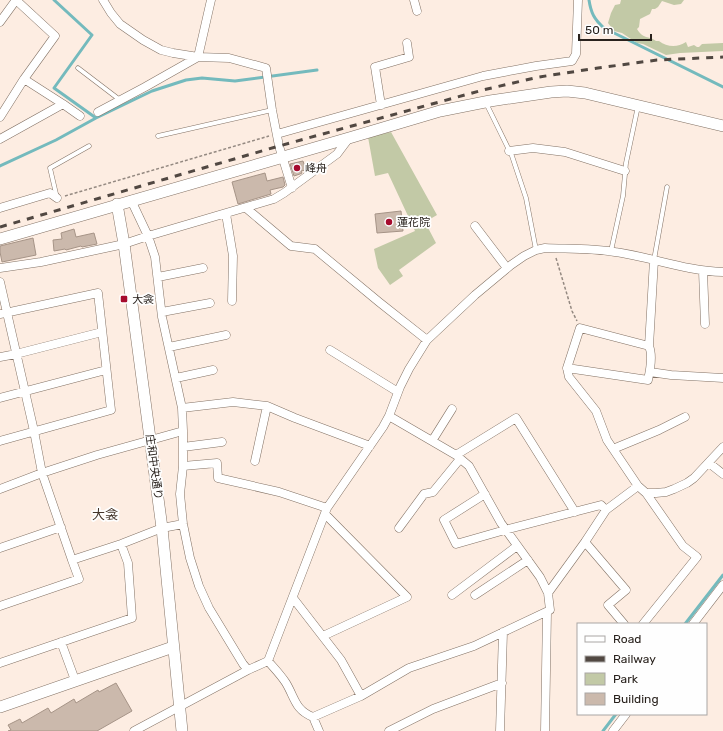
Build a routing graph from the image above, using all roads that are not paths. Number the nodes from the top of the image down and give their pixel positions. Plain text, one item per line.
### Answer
1 (16, 0) edge
2 (103, 0) edge
3 (211, 0) edge
4 (414, 0) edge
5 (578, 0) edge
6 (417, 11) dead end
7 (0, 22) edge
8 (406, 43) dead end
9 (198, 56) junction
10 (78, 68) dead end
11 (24, 79) junction
12 (120, 100) junction
13 (485, 102) junction
14 (62, 104) junction
15 (381, 105) junction
16 (638, 106) junction
17 (272, 110) junction
18 (98, 112) dead end
19 (80, 116) dead end
20 (0, 117) edge
21 (723, 126) edge
22 (277, 134) junction
23 (158, 136) dead end
24 (349, 138) junction
25 (0, 139) edge
26 (88, 146) dead end
27 (509, 151) junction
28 (282, 157) junction
29 (625, 171) junction
30 (667, 187) dead end
31 (292, 188) junction
32 (57, 198) joint
33 (131, 200) junction
34 (117, 204) junction
35 (0, 208) edge
36 (246, 208) junction
37 (226, 214) junction
38 (476, 226) dead end
39 (148, 236) junction
40 (0, 239) edge
41 (124, 244) junction
42 (536, 250) junction
43 (611, 251) junction
44 (654, 260) junction
45 (0, 268) edge
46 (203, 268) dead end
47 (507, 268) junction
48 (703, 271) junction
49 (722, 271) edge
50 (158, 277) junction
51 (0, 282) edge
52 (232, 301) dead end
53 (210, 303) dead end
54 (162, 312) junction
55 (3, 314) edge
56 (705, 324) dead end
57 (102, 332) junction
58 (226, 335) dead end
59 (427, 340) junction
60 (169, 346) junction
61 (649, 346) junction
62 (330, 350) dead end
63 (16, 354) junction
64 (0, 357) edge
65 (568, 368) junction
66 (106, 370) junction
67 (213, 370) dead end
68 (650, 372) junction
69 (176, 378) junction
70 (723, 378) edge
71 (25, 392) junction
72 (398, 392) junction
73 (0, 398) edge
74 (267, 406) junction
75 (182, 408) junction
76 (452, 409) dead end
77 (389, 416) junction
78 (685, 417) dead end
79 (34, 431) junction
80 (183, 431) junction
81 (0, 441) edge
82 (150, 441) junction
83 (432, 441) junction
84 (222, 442) dead end
85 (370, 446) junction
86 (723, 446) edge
87 (183, 447) junction
88 (613, 449) junction
89 (458, 457) junction
90 (255, 461) dead end
91 (709, 462) junction
92 (183, 466) junction
93 (42, 473) junction
94 (723, 474) edge
95 (638, 486) junction
96 (0, 489) edge
97 (646, 493) junction
98 (485, 494) junction
99 (606, 510) junction
100 (326, 511) junction
101 (574, 512) junction
102 (183, 524) junction
103 (60, 527) junction
104 (162, 528) junction
105 (399, 528) dead end
106 (506, 530) junction
107 (585, 542) junction
108 (121, 544) junction
109 (518, 546) junction
110 (0, 548) edge
111 (72, 560) junction
112 (528, 560) junction
113 (723, 585) edge
114 (548, 594) junction
115 (452, 595) dead end
116 (475, 595) dead end
117 (293, 598) junction
118 (0, 606) edge
119 (547, 612) junction
120 (623, 623) edge
121 (644, 623) edge
122 (694, 623) edge
123 (503, 632) junction
124 (323, 636) junction
125 (61, 642) junction
126 (173, 647) junction
127 (268, 661) junction
128 (0, 664) edge
129 (248, 670) junction
130 (75, 680) junction
131 (502, 683) junction
132 (361, 696) junction
133 (0, 707) edge
134 (180, 707) junction
135 (625, 715) edge
136 (312, 717) junction
137 (134, 731) edge
138 (182, 731) edge
139 (319, 731) edge
140 (389, 731) edge
141 (500, 731) edge
142 (545, 731) edge
143 (613, 731) edge

1 - 7 street
1 - 11 street
2 - 9 street
3 - 9 street
4 - 6 street
5 - 15 street
8 - 15 street
9 - 12 street
9 - 17 street
10 - 12 lane
11 - 14 street
11 - 20 street
12 - 18 street
13 - 16 street
13 - 24 street
13 - 27 lane
14 - 19 street
14 - 25 street
15 - 22 street
16 - 21 street
16 - 29 lane
17 - 22 street
17 - 23 lane
22 - 28 street
24 - 28 street
24 - 31 street
26 - 32 lane
27 - 29 street
27 - 42 lane
28 - 31 street
28 - 33 street
29 - 43 lane
30 - 44 lane
31 - 36 street
32 - 35 street
33 - 34 street
33 - 39 street
34 - 40 street
34 - 41 street, 庄和中央通り
36 - 37 street
36 - 59 street
37 - 39 street
37 - 52 street
38 - 47 street
39 - 41 street
39 - 50 street
41 - 45 street
41 - 82 street, 庄和中央通り
42 - 43 street
42 - 47 street
43 - 44 street
44 - 48 street
44 - 61 street
46 - 50 street
47 - 59 street
48 - 49 street
48 - 56 street
50 - 54 street
51 - 55 street
53 - 54 street
54 - 60 street
55 - 57 street
55 - 63 street
57 - 63 street
57 - 66 street
58 - 60 street
59 - 72 street
60 - 69 street
61 - 65 street
61 - 68 street
62 - 72 street
63 - 64 street
63 - 71 street
65 - 68 street
65 - 88 street
66 - 71 street
66 - 79 street
67 - 69 street
68 - 70 street
69 - 75 street
71 - 73 street
71 - 79 street
72 - 77 street
74 - 75 street
74 - 85 street
74 - 90 street
75 - 80 street
76 - 83 street
77 - 83 street
77 - 85 street
78 - 88 street
79 - 81 street
79 - 93 street
80 - 82 street
80 - 87 street
82 - 93 street
82 - 104 street, 庄和中央通り
83 - 89 street
84 - 87 street
85 - 100 street
86 - 91 street
87 - 92 street
88 - 95 street
89 - 98 street
89 - 101 street
89 - 105 street
91 - 94 street
91 - 97 street
92 - 100 street
92 - 102 street
93 - 96 street
93 - 103 street
95 - 97 street
95 - 99 street
97 - 121 street
98 - 106 street
98 - 106 street
99 - 101 street
99 - 107 street
100 - 117 street
100 - 124 street
101 - 106 street
102 - 104 street
102 - 129 street
103 - 110 street
103 - 111 street
104 - 108 street
104 - 126 street, 庄和中央通り
106 - 109 street
107 - 114 street
107 - 120 street
108 - 111 street
108 - 125 street
109 - 112 street
109 - 115 street
111 - 118 street
112 - 114 street
112 - 116 street
113 - 122 street
114 - 119 street
117 - 124 street
117 - 127 street
119 - 123 street
119 - 142 street
123 - 131 street
123 - 132 street
124 - 132 street
125 - 128 street
125 - 130 street
126 - 130 street
126 - 134 street, 庄和中央通り
127 - 129 street
127 - 136 street
129 - 134 street
130 - 133 street
131 - 140 street
131 - 141 street
132 - 136 street
134 - 137 street
134 - 138 street, 庄和中央通り
135 - 143 street
136 - 139 street

